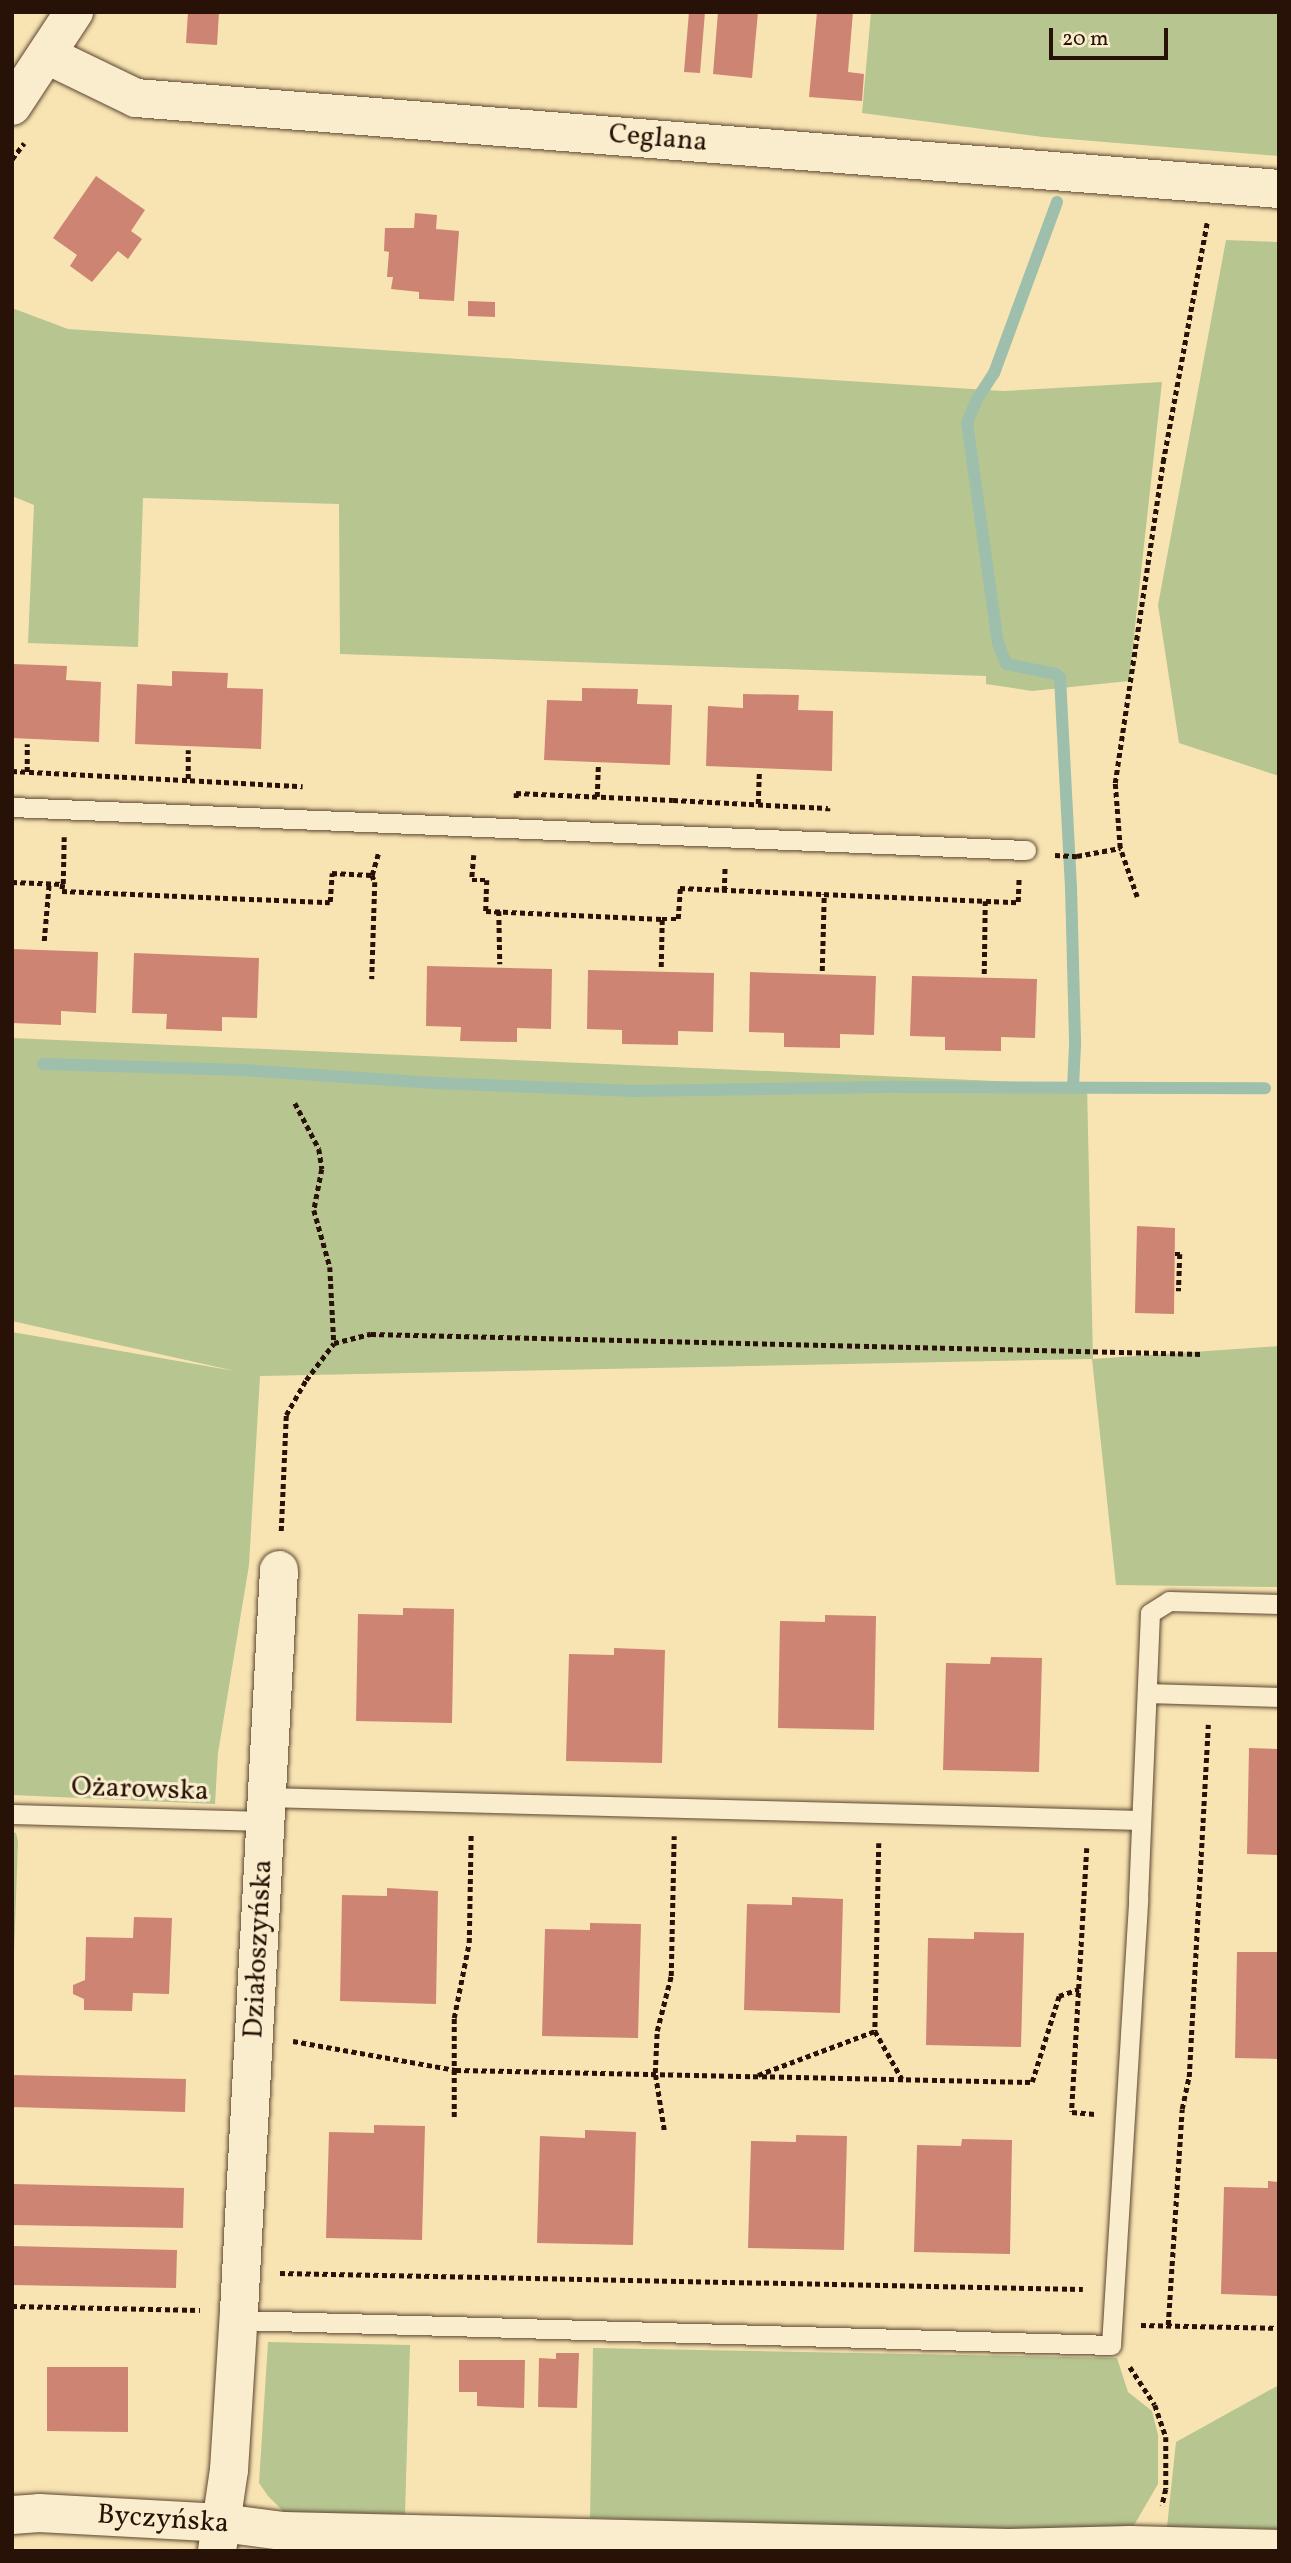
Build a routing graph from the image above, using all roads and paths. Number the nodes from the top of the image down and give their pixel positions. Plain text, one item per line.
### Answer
1 (74, 12) edge
2 (47, 55) junction
3 (12, 106) edge
4 (1214, 184) junction
5 (1279, 189) edge
6 (27, 744) dead end
7 (188, 750) dead end
8 (598, 765) dead end
9 (12, 771) edge
10 (759, 771) dead end
11 (27, 772) junction
12 (188, 779) junction
13 (303, 786) dead end
14 (597, 797) dead end
15 (758, 804) dead end
16 (12, 807) edge
17 (65, 810) junction
18 (382, 822) junction
19 (476, 827) junction
20 (1120, 848) junction
21 (1023, 850) joint
22 (1064, 857) dead end
23 (372, 875) junction
24 (12, 882) edge
25 (48, 883) junction
26 (62, 884) junction
27 (824, 894) junction
28 (1137, 897) dead end
29 (985, 901) junction
30 (499, 911) junction
31 (662, 919) junction
32 (44, 941) dead end
33 (500, 964) dead end
34 (661, 967) dead end
35 (822, 971) dead end
36 (984, 974) dead end
37 (372, 979) dead end
38 (295, 1103) dead end
39 (1175, 1254) dead end
40 (1179, 1292) dead end
41 (334, 1343) junction
42 (1203, 1354) dead end
43 (279, 1570) joint
44 (1279, 1604) edge
45 (1147, 1693) junction
46 (1209, 1696) junction
47 (1279, 1697) edge
48 (471, 1803) junction
49 (675, 1808) junction
50 (265, 1809) junction
51 (12, 1814) edge
52 (880, 1814) junction
53 (1089, 1819) junction
54 (1141, 1820) junction
55 (1079, 1989) junction
56 (875, 2031) junction
57 (254, 2035) junction
58 (456, 2070) junction
59 (655, 2073) junction
60 (754, 2076) junction
61 (902, 2080) junction
62 (1125, 2116) junction
63 (454, 2117) dead end
64 (664, 2130) dead end
65 (279, 2273) dead end
66 (1115, 2290) junction
67 (12, 2306) edge
68 (239, 2315) junction
69 (1112, 2324) junction
70 (1168, 2325) junction
71 (1279, 2328) edge
72 (1111, 2345) junction
73 (12, 2515) edge
74 (220, 2537) edge
75 (415, 2542) edge
76 (1154, 2546) junction
77 (1279, 2549) edge
78 (1092, 2550) edge

1 - 2 street
2 - 3 street
2 - 4 street, Ceglana
4 - 5 street, Ceglana
4 - 20 path
6 - 11 path
7 - 12 path
8 - 14 path
9 - 11 path
10 - 15 path
11 - 12 path
12 - 13 path
16 - 17 lane
17 - 18 lane
17 - 26 path
18 - 19 lane
18 - 23 path
19 - 21 lane
19 - 30 path
20 - 22 path
20 - 28 path
21 - 29 path
23 - 26 path
23 - 37 path
24 - 25 path
25 - 26 path
25 - 32 path
27 - 29 path
27 - 31 path
27 - 35 path
29 - 36 path
30 - 31 path
30 - 33 path
31 - 34 path
38 - 41 path
39 - 40 path
41 - 42 path
41 - 43 path
43 - 50 street, Działoszyńska
44 - 45 lane
45 - 46 lane
45 - 54 lane
46 - 47 lane
46 - 70 path
48 - 49 lane, Ożarowska
48 - 50 lane, Ożarowska
48 - 58 path
49 - 52 lane, Ożarowska
49 - 59 path
50 - 51 lane, Ożarowska
50 - 57 street, Działoszyńska
52 - 53 lane, Ożarowska
52 - 56 path
53 - 54 lane, Ożarowska
53 - 55 path
54 - 62 lane
55 - 61 path
55 - 62 path
56 - 60 path
56 - 61 path
57 - 58 path
57 - 68 street, Działoszyńska
58 - 59 path
58 - 63 path
59 - 60 path
59 - 64 path
60 - 61 path
62 - 66 lane
65 - 66 path
66 - 69 lane
67 - 68 path
68 - 72 lane
68 - 74 street, Działoszyńska
69 - 70 path
69 - 72 lane
70 - 71 path
72 - 76 path
73 - 74 street, Byczyńska
74 - 75 street, Byczyńska
75 - 78 street, Byczyńska
76 - 77 street, Byczyńska
76 - 78 street, Byczyńska

